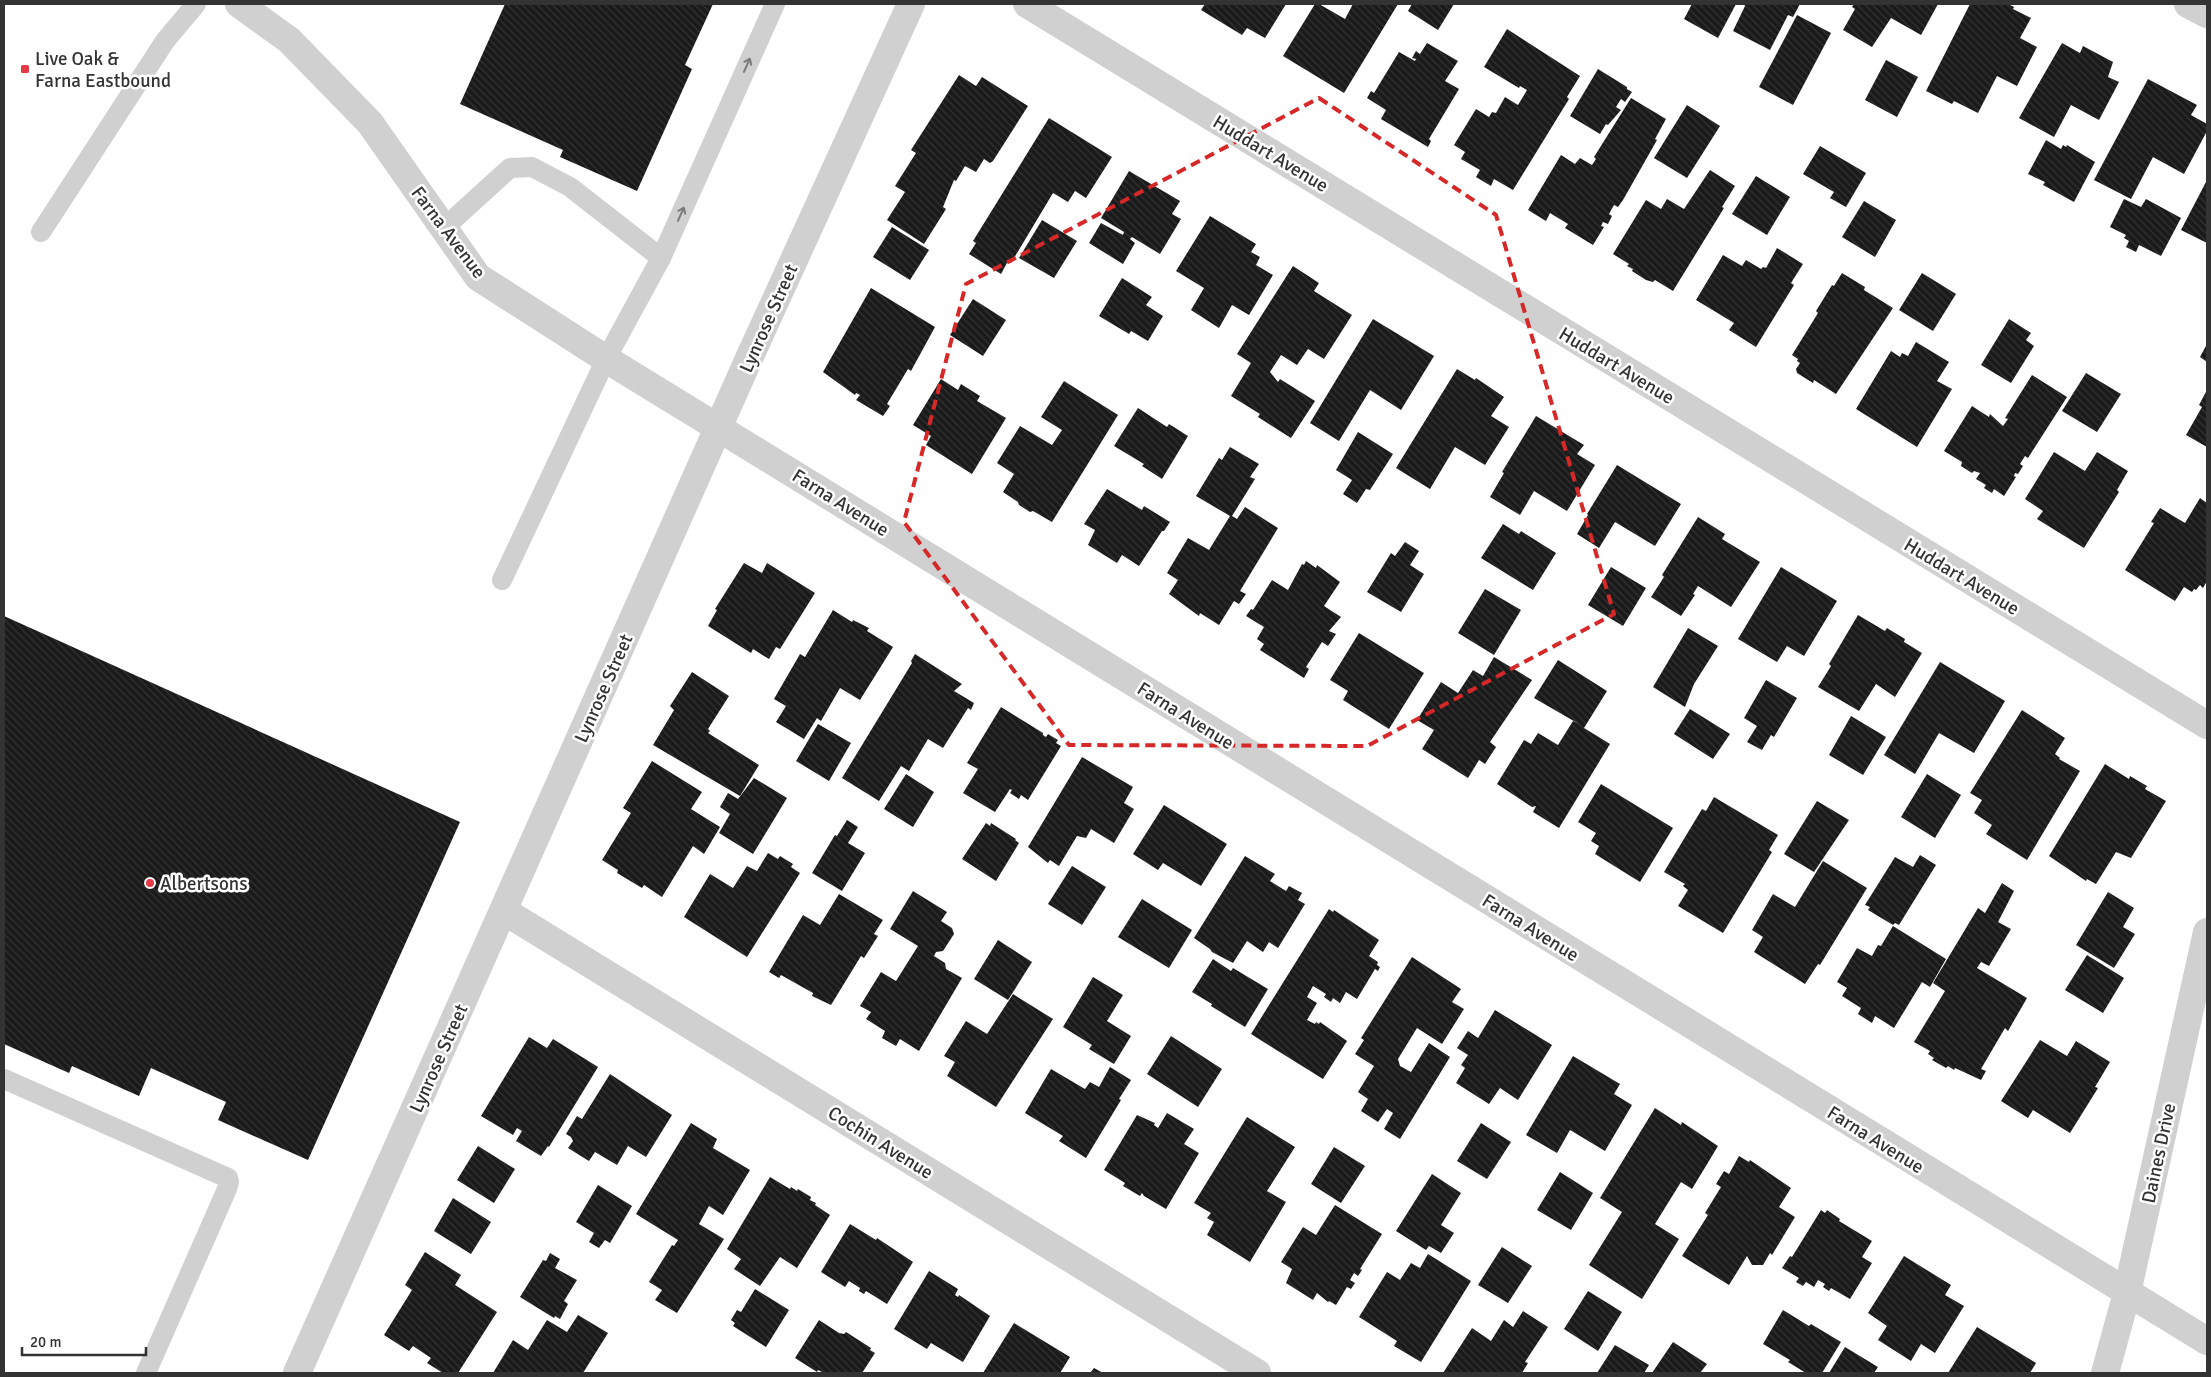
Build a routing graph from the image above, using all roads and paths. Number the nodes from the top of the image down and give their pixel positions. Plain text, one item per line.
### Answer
1 (196, 4) edge
2 (239, 4) edge
3 (775, 4) edge
4 (911, 4) edge
5 (1027, 4) edge
6 (2188, 4) edge
7 (2207, 14) edge
8 (444, 228) junction
9 (42, 232) dead end
10 (661, 258) junction
11 (606, 359) junction
12 (719, 427) junction
13 (502, 580) dead end
14 (2207, 725) edge
15 (504, 911) junction
16 (2207, 932) edge
17 (4, 1079) edge
18 (2127, 1293) junction
19 (2207, 1341) edge
20 (146, 1373) edge
21 (297, 1373) edge
22 (1257, 1373) edge
23 (2105, 1373) edge

1 - 9 lane
2 - 8 street, Farna Avenue
10 -> 3 lane
4 - 12 street, Lynrose Street
5 - 14 street, Huddart Avenue
6 - 7 street
8 - 10 lane
8 - 11 street, Farna Avenue
10 - 11 lane
11 - 12 street, Farna Avenue
11 - 13 lane
12 - 15 street, Lynrose Street
12 - 18 street, Farna Avenue
15 - 21 street, Lynrose Street
15 - 22 street, Cochin Avenue
16 - 18 street, Daines Drive
17 - 20 lane
18 - 19 street, Farna Avenue
18 - 23 street, Daines Drive

